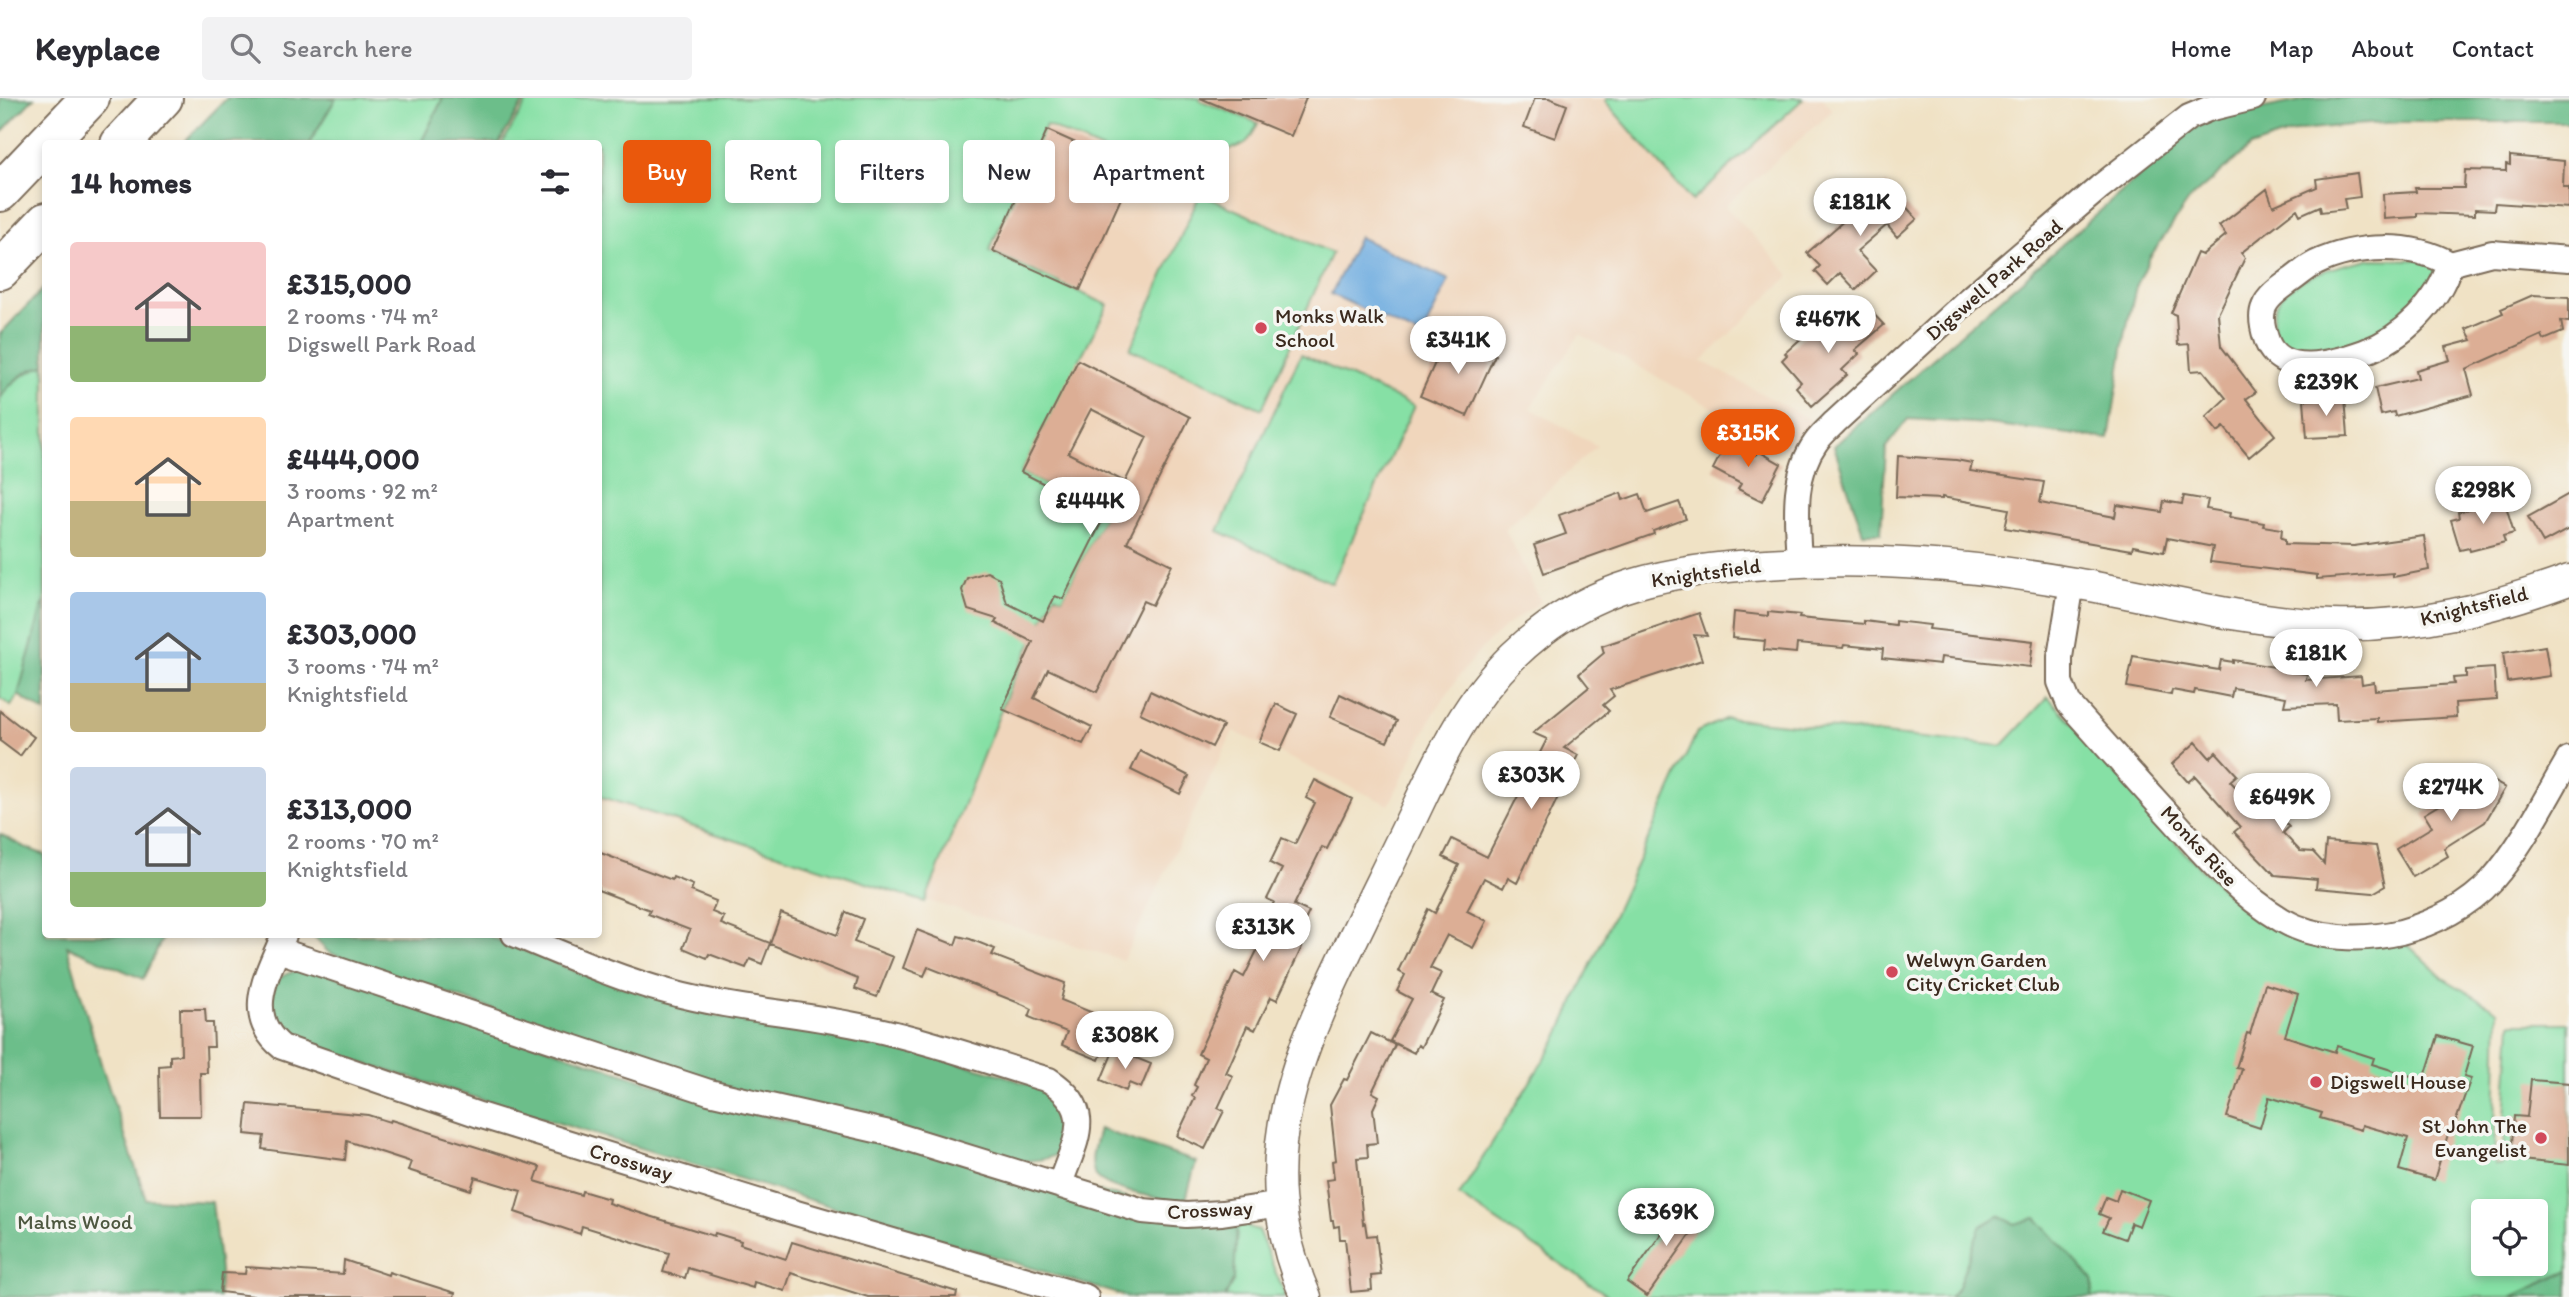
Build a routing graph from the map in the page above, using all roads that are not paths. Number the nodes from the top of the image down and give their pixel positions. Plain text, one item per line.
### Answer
1 (90, 98) edge
2 (163, 98) edge
3 (2253, 98) edge
4 (50, 140) edge
5 (124, 140) edge
6 (42, 148) edge
7 (0, 192) edge
8 (42, 226) edge
9 (2569, 259) edge
10 (2451, 264) junction
11 (0, 270) edge
12 (1799, 561) junction
13 (2569, 580) edge
14 (2072, 583) junction
15 (2569, 759) edge
16 (524, 938) edge
17 (281, 942) edge
18 (1060, 1184) junction
19 (1281, 1204) junction
20 (1086, 1297) edge
21 (1306, 1297) edge

1 - 4 highway
2 - 5 highway
3 - 12 street, Digswell Park Road
6 - 7 highway
8 - 11 highway
9 - 10 street
10 - 10 street
12 - 14 street, Knightsfield
12 - 19 street, Knightsfield
13 - 14 street, Knightsfield
14 - 15 street, Monks Rise
16 - 18 street
17 - 18 street, Crossway
17 - 20 street, Crossway
18 - 19 street, Crossway
19 - 21 street, Knightsfield

